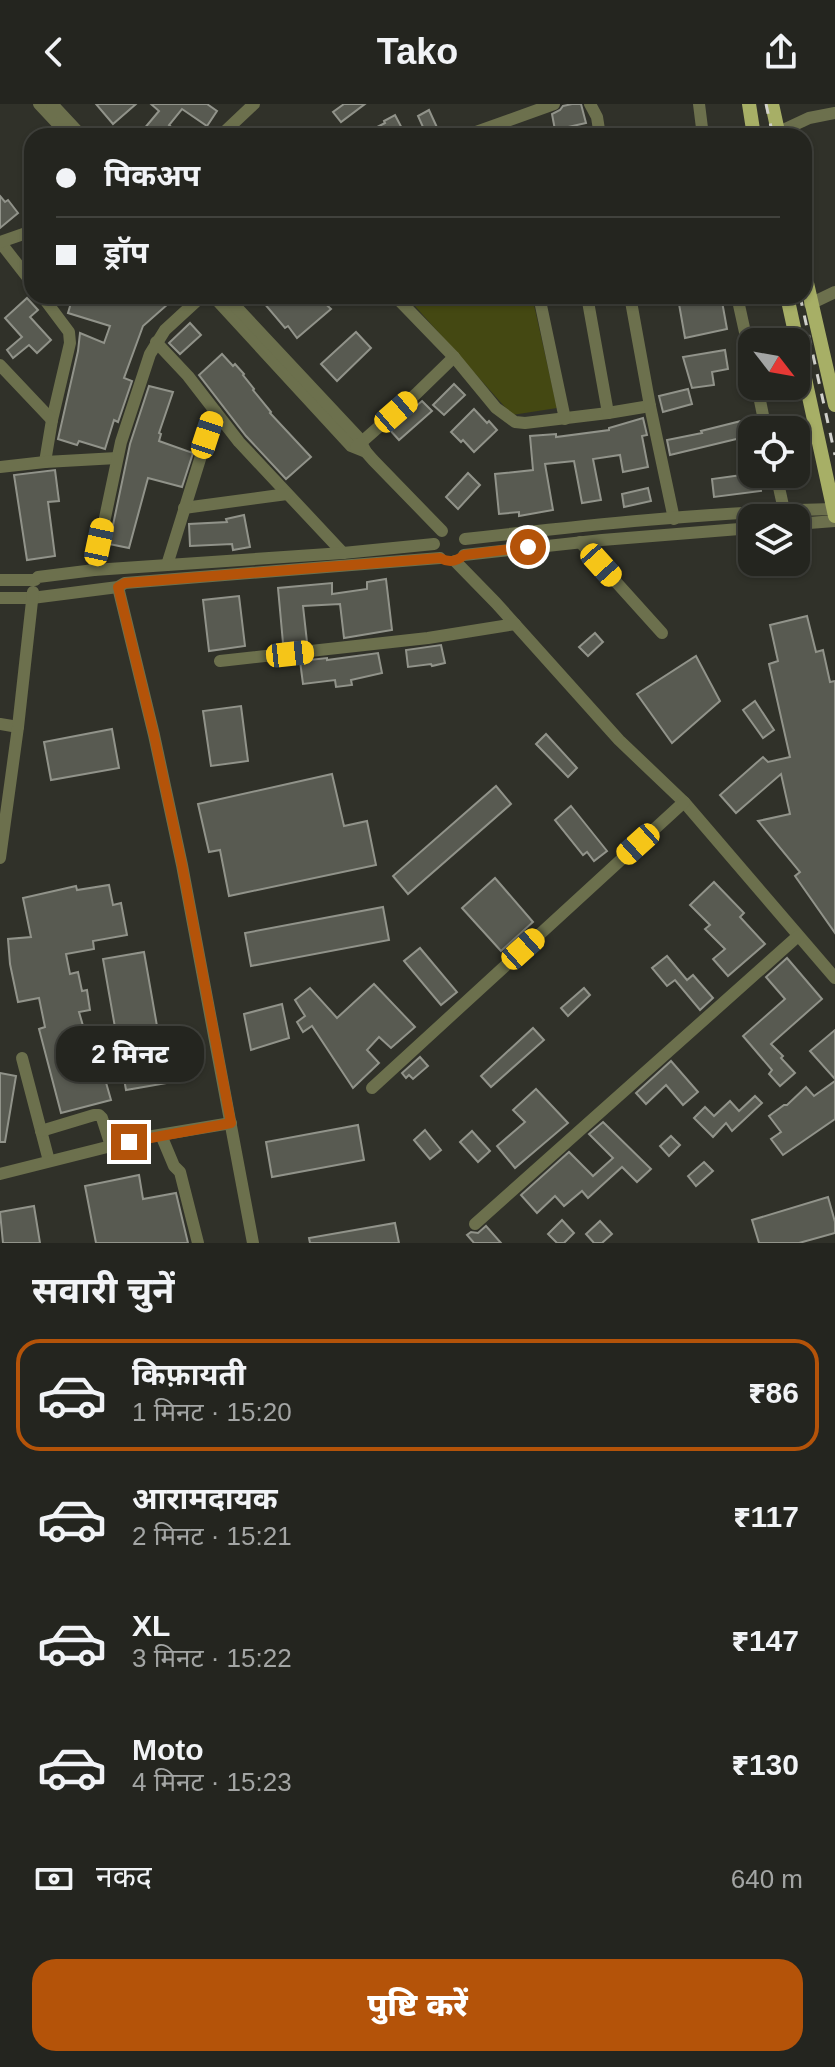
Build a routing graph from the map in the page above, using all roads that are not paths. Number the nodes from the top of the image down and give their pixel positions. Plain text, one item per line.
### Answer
1 (39, 104) edge
2 (52, 104) edge
3 (254, 104) edge
4 (554, 104) edge
5 (590, 104) edge
6 (699, 104) edge
7 (749, 104) edge
8 (772, 104) edge
9 (835, 113) edge
10 (62, 128) edge
11 (74, 128) edge
12 (228, 128) edge
13 (487, 128) edge
14 (599, 128) edge
15 (702, 128) edge
16 (753, 128) edge
17 (778, 128) edge
18 (790, 128) edge
19 (24, 234) edge
20 (0, 242) edge
21 (24, 273) edge
22 (835, 292) edge
23 (812, 303) edge
24 (48, 304) edge
25 (193, 304) edge
26 (221, 304) edge
27 (233, 304) edge
28 (403, 304) edge
29 (541, 304) edge
30 (588, 304) edge
31 (631, 304) edge
32 (739, 304) edge
33 (789, 304) edge
34 (810, 304) edge
35 (744, 328) edge
36 (156, 342) junction
37 (454, 357) junction
38 (0, 365) edge
39 (834, 394) edge
40 (650, 406) junction
41 (215, 411) junction
42 (608, 413) junction
43 (565, 419) junction
44 (52, 420) junction
45 (360, 448) junction
46 (117, 458) junction
47 (45, 462) junction
48 (0, 467) edge
49 (287, 494) junction
50 (184, 508) junction
51 (810, 511) edge
52 (738, 514) edge
53 (835, 514) edge
54 (674, 519) junction
55 (810, 521) edge
56 (738, 529) edge
57 (455, 532) junction
58 (580, 542) junction
59 (434, 544) junction
60 (343, 553) junction
61 (440, 558) junction
62 (460, 558) junction
63 (167, 565) junction
64 (94, 570) junction
65 (0, 580) edge
66 (35, 580) junction
67 (118, 587) junction
68 (0, 598) edge
69 (32, 598) junction
70 (515, 624) junction
71 (662, 633) dead end
72 (220, 661) dead end
73 (0, 724) edge
74 (18, 727) junction
75 (684, 802) junction
76 (0, 852) edge
77 (798, 936) junction
78 (835, 978) edge
79 (22, 1058) dead end
80 (372, 1088) dead end
81 (231, 1123) junction
82 (41, 1131) junction
83 (161, 1135) junction
84 (111, 1146) junction
85 (49, 1161) junction
86 (0, 1174) edge
87 (475, 1224) dead end
88 (198, 1243) edge
89 (253, 1243) edge

1 - 10 street
2 - 11 street
3 - 12 street
4 - 13 street
5 - 14 street
6 - 15 street
7 - 16 main road
8 - 17 main road
9 - 18 street
19 - 20 street
20 - 21 street
22 - 23 street
24 - 44 street
25 - 36 street
26 - 45 street
27 - 45 street
28 - 37 street
29 - 43 street
30 - 42 street
31 - 40 street
32 - 35 street
33 - 53 main road
34 - 39 main road
36 - 41 street
36 - 46 street
37 - 43 street
37 - 45 street
38 - 44 street
40 - 42 street
40 - 54 street
41 - 49 street
41 - 50 street
42 - 43 street
44 - 47 street
45 - 57 street
46 - 47 street
46 - 64 street
47 - 48 street
49 - 50 street
49 - 60 street
50 - 63 street
51 - 53 street
52 - 54 street
53 - 55 street
54 - 57 street
56 - 58 street
57 - 59 street
57 - 62 street
58 - 62 street
58 - 71 street
59 - 60 street
59 - 61 street
60 - 63 street
61 - 62 street
61 - 67 street
62 - 70 street
63 - 64 street
64 - 66 street
65 - 66 street
66 - 69 street
67 - 69 street
67 - 81 street
68 - 69 street
69 - 74 street
70 - 72 street
70 - 75 street
73 - 74 street
74 - 76 street
75 - 77 street
75 - 80 street
77 - 78 street
77 - 87 street
79 - 82 street
81 - 83 street
81 - 89 street
82 - 84 street
82 - 85 street
83 - 84 street
83 - 88 street
84 - 85 street
85 - 86 street

